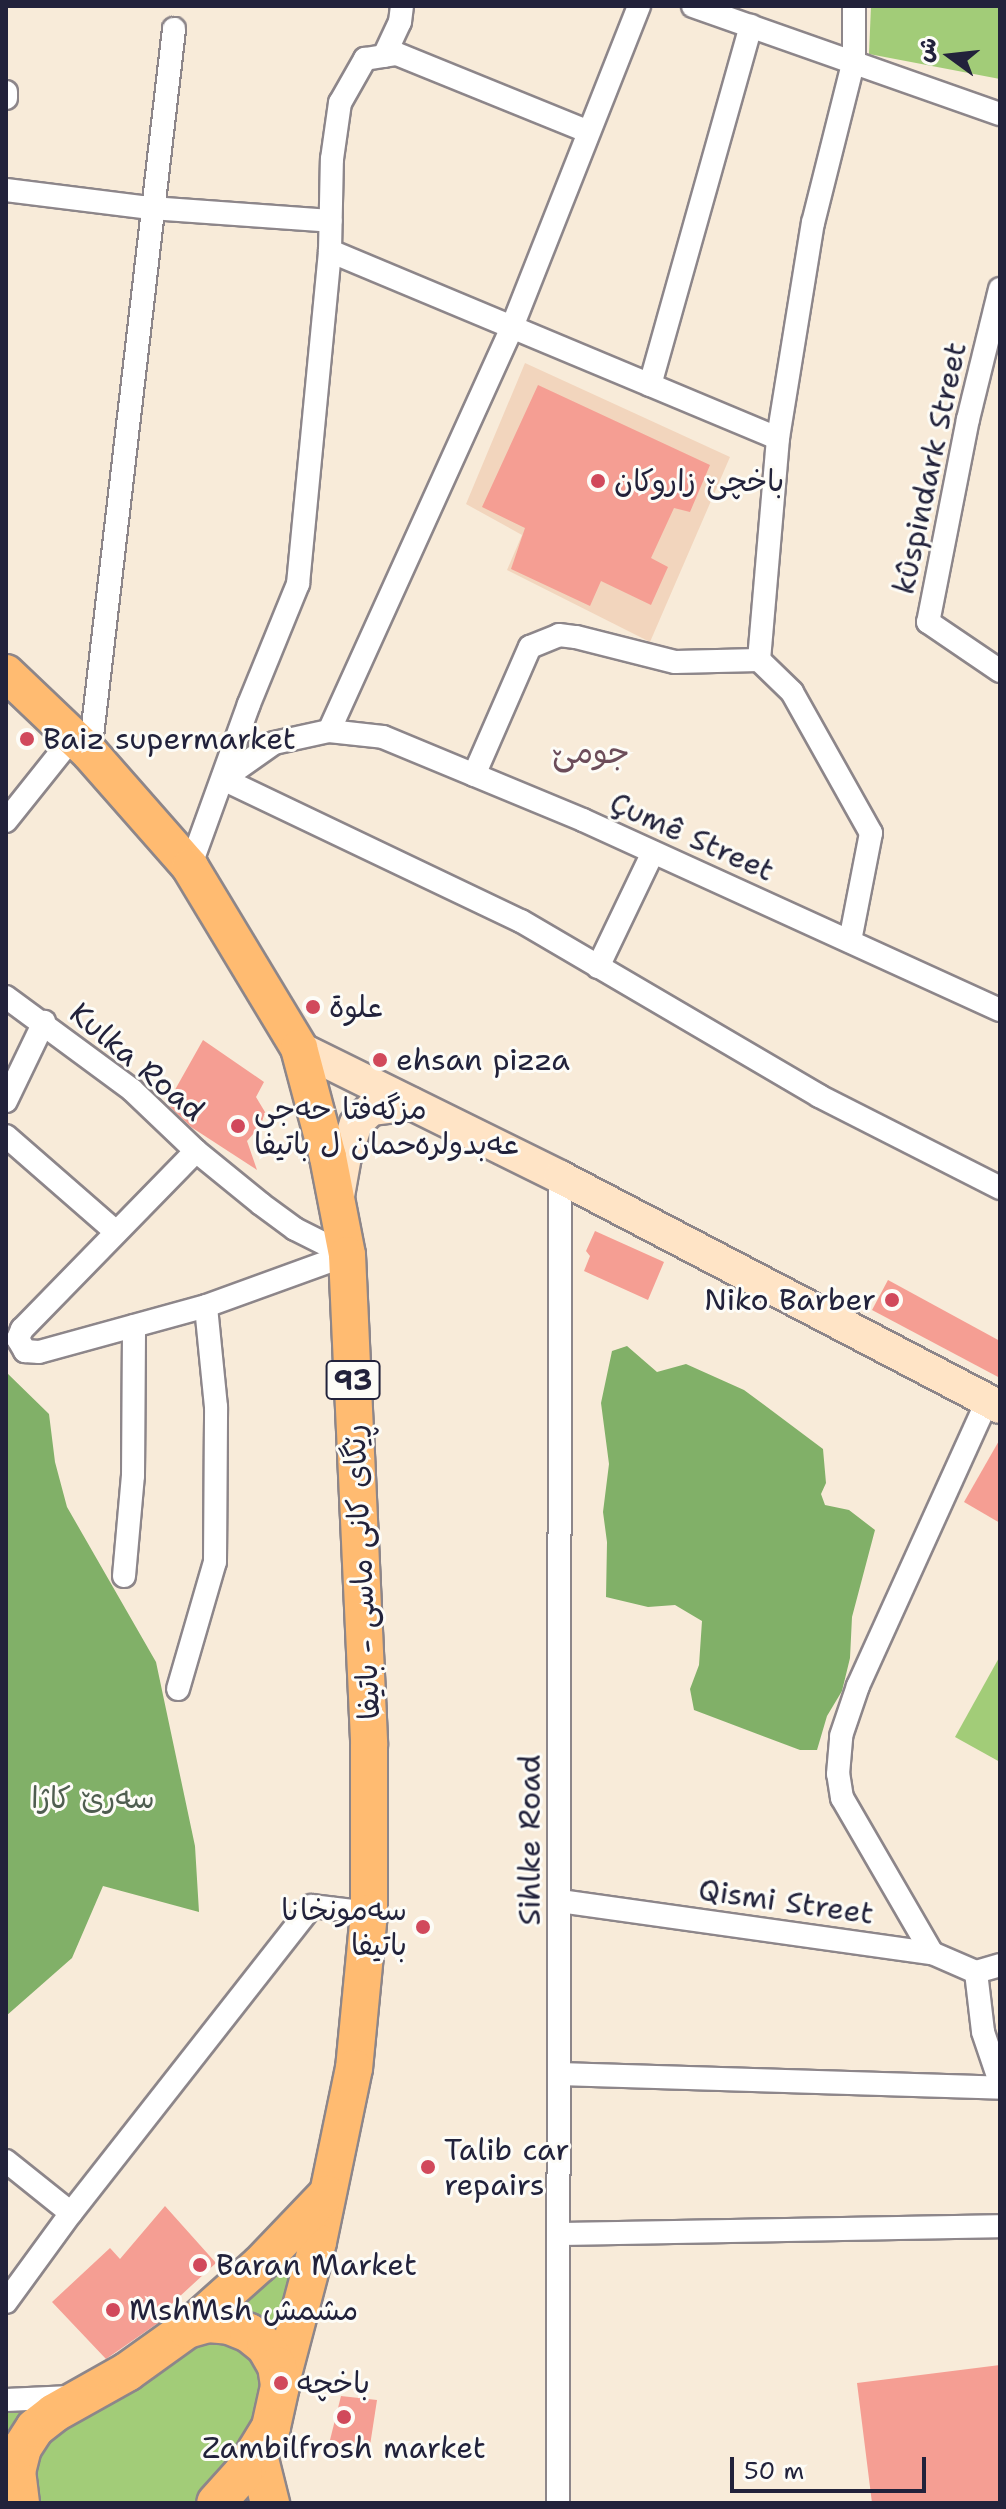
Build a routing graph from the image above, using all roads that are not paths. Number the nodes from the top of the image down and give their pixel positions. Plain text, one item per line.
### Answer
1 (402, 6) edge
2 (639, 6) edge
3 (693, 6) edge
4 (854, 6) edge
5 (751, 26) junction
6 (174, 29) dead end
7 (384, 56) junction
8 (854, 60) junction
9 (1000, 114) edge
10 (589, 132) junction
11 (6, 190) edge
12 (151, 208) junction
13 (331, 221) junction
14 (330, 251) junction
15 (1000, 289) edge
16 (512, 327) junction
17 (650, 385) junction
18 (778, 438) junction
19 (759, 660) junction
20 (1000, 671) edge
21 (6, 673) edge
22 (329, 731) junction
23 (81, 745) junction
24 (474, 775) junction
25 (223, 779) junction
26 (6, 821) edge
27 (653, 852) junction
28 (190, 867) junction
29 (850, 941) junction
30 (598, 967) junction
31 (6, 997) edge
32 (1000, 1010) edge
33 (44, 1022) junction
34 (299, 1048) junction
35 (6, 1101) edge
36 (412, 1104) junction
37 (6, 1136) edge
38 (196, 1151) junction
39 (560, 1177) junction
40 (1000, 1188) edge
41 (336, 1212) junction
42 (116, 1232) junction
43 (347, 1255) junction
44 (206, 1306) junction
45 (134, 1326) junction
46 (994, 1403) edge
47 (124, 1576) dead end
48 (178, 1689) dead end
49 (560, 1901) junction
50 (369, 1913) junction
51 (932, 1953) junction
52 (1000, 1965) edge
53 (976, 1972) junction
54 (562, 2074) junction
55 (1000, 2082) edge
56 (1000, 2088) edge
57 (6, 2161) edge
58 (328, 2193) junction
59 (71, 2213) junction
60 (1000, 2226) edge
61 (559, 2234) junction
62 (6, 2302) edge
63 (187, 2329) junction
64 (280, 2386) junction
65 (80, 2397) junction
66 (6, 2400) edge
67 (35, 2428) junction
68 (6, 2451) edge
69 (257, 2451) junction
70 (20, 2503) edge
71 (216, 2503) edge
72 (270, 2503) edge
73 (558, 2503) edge

1 - 7 street
2 - 10 street
3 - 5 street
4 - 8 street
5 - 8 street
5 - 17 street
6 - 12 street
7 - 10 street
7 - 13 street
8 - 9 street
8 - 18 street
10 - 16 street
11 - 12 street
12 - 13 street
12 - 23 street
13 - 14 street
14 - 16 street
14 - 25 street
15 - 20 street, kûspindark Street
16 - 17 street
16 - 22 street
17 - 18 street
18 - 19 street
19 - 24 street
19 - 29 street
21 - 23 main road, ڕێگای کانی ماسی - باتيفا / 93
22 - 24 street, Çumê Street
22 - 25 street, Çumê Street
23 - 26 street
23 - 28 main road, ڕێگای کانی ماسی - باتيفا / 93
24 - 27 street, Çumê Street
25 - 28 street
25 - 30 street
27 - 29 street, Çumê Street
27 - 30 street
28 - 34 main road, ڕێگای کانی ماسی - باتيفا / 93
29 - 32 street, Çumê Street
30 - 40 street
31 - 33 street, Kulka Road
33 - 35 street
33 - 38 street, Kulka Road
34 - 36 main road
34 - 41 main road, ڕێگای کانی ماسی - باتيفا / 93
36 - 39 main road
36 - 41 main road
37 - 42 street
38 - 42 street
38 - 43 street, Kulka Road
39 - 46 main road
39 - 49 street, Sihlke Road
41 - 43 main road, ڕێگای کانی ماسی - باتيفا / 93
42 - 45 street
43 - 44 street
43 - 50 main road, ڕێگای کانی ماسی - باتيفا / 93
44 - 45 street
44 - 48 street
45 - 47 street
46 - 51 street
49 - 51 street, Qismi Street
49 - 54 street, Sihlke Road
50 - 58 main road, ڕێگای کانی ماسی - باتيفا / 93
50 - 59 street
51 - 53 street, Qismi Street
52 - 53 street
53 - 55 street
54 - 56 street
54 - 61 street, Sihlke Road
57 - 59 street
58 - 63 main road
58 - 64 main road, ڕێگای کانی ماسی - باتيفا / 93
59 - 62 street
60 - 61 street
61 - 73 street, Sihlke Road
63 - 64 highway
63 - 65 highway
64 - 69 highway
65 - 66 street
65 - 67 highway
67 - 68 highway
67 - 70 highway
69 - 71 highway
69 - 72 highway

